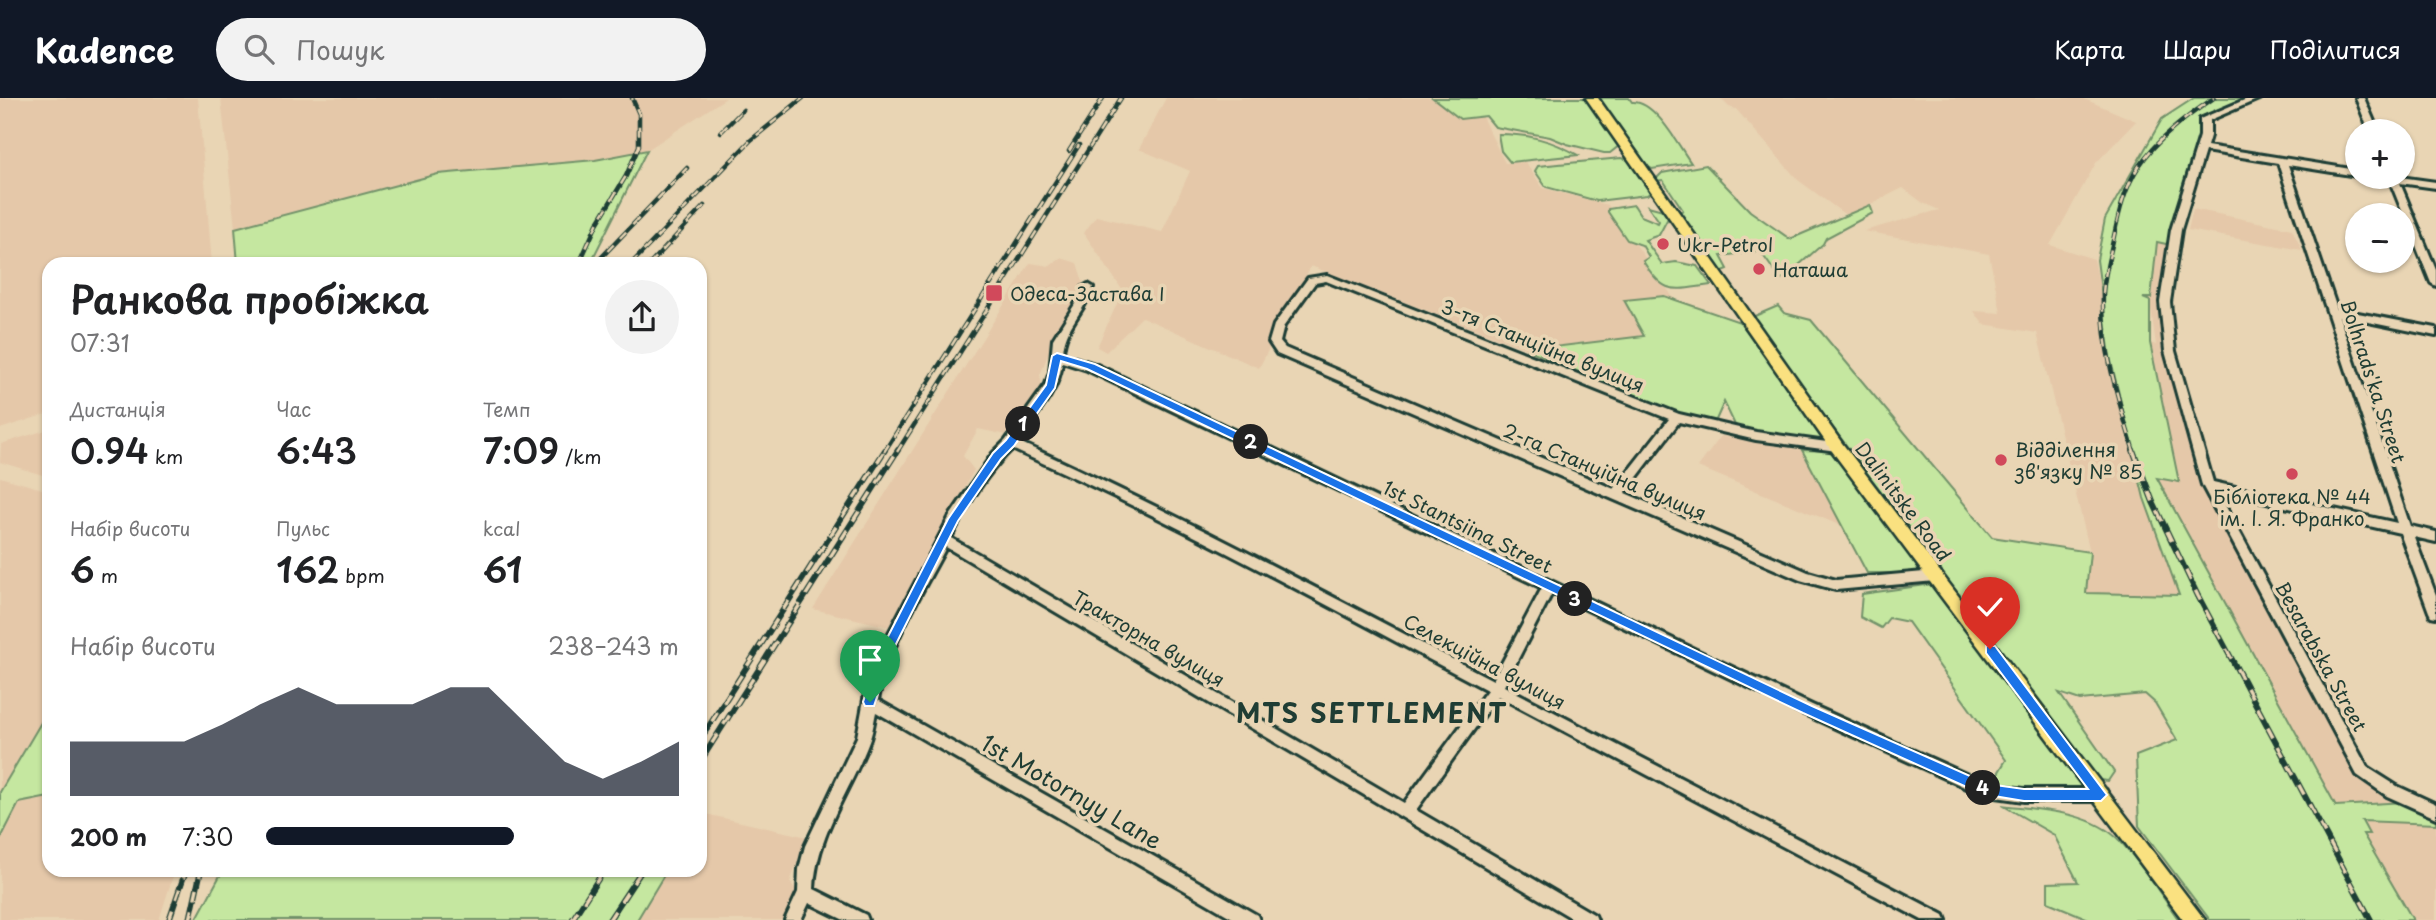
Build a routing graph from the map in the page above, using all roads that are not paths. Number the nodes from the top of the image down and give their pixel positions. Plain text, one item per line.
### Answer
1 (1592, 98) edge
2 (2257, 98) edge
3 (2360, 98) edge
4 (2369, 119) edge
5 (2202, 148) junction
6 (2282, 160) junction
7 (2345, 171) edge
8 (2415, 182) edge
9 (2436, 186) edge
10 (2398, 189) edge
11 (2436, 283) edge
12 (1088, 287) dead end
13 (2332, 312) junction
14 (2436, 332) edge
15 (1274, 342) joint
16 (1057, 356) junction
17 (1676, 417) junction
18 (1010, 443) junction
19 (1837, 447) junction
20 (2208, 485) junction
21 (1616, 496) junction
22 (2405, 530) junction
23 (2436, 537) edge
24 (943, 539) junction
25 (1935, 576) junction
26 (1549, 587) junction
27 (2436, 612) edge
28 (1496, 688) junction
29 (870, 702) junction
30 (2101, 795) junction
31 (2436, 811) edge
32 (1406, 812) junction
33 (806, 893) junction
34 (793, 920) edge
35 (860, 920) edge
36 (1251, 920) edge
37 (1589, 920) edge
38 (1938, 920) edge
39 (2195, 920) edge

1 - 19 main road, Dalinitske Road
2 - 5 street, Besarabska Street
3 - 4 street
5 - 6 street
5 - 20 street, Besarabska Street
6 - 7 street
6 - 13 street, Bolhrads'ka Street
8 - 9 street
10 - 11 street
12 - 16 street
13 - 14 street
13 - 22 street, Bolhrads'ka Street
15 - 17 street, 3-тя Станційна вулиця
15 - 21 street, 2-га Станційна вулиця
16 - 18 street
16 - 26 street, 1st Stantsiina Street
17 - 19 street, 3-тя Станційна вулиця
17 - 21 street
18 - 24 street
18 - 28 street, Селекційна вулиця
19 - 25 main road, Dalinitske Road
20 - 22 street
20 - 31 street, Besarabska Street
21 - 25 street, 2-га Станційна вулиця
22 - 23 street
22 - 27 street, Bolhrads'ka Street
24 - 29 street
24 - 32 street, Тракторна вулиця
25 - 30 main road, Dalinitske Road
26 - 28 street
26 - 30 street, 1st Stantsiina Street
28 - 32 street
28 - 38 street, Селекційна вулиця
29 - 33 street
29 - 36 street, 1st Motornyy Lane
30 - 39 main road, Dalinitske Road
32 - 37 street, Тракторна вулиця
33 - 34 street
33 - 35 street

